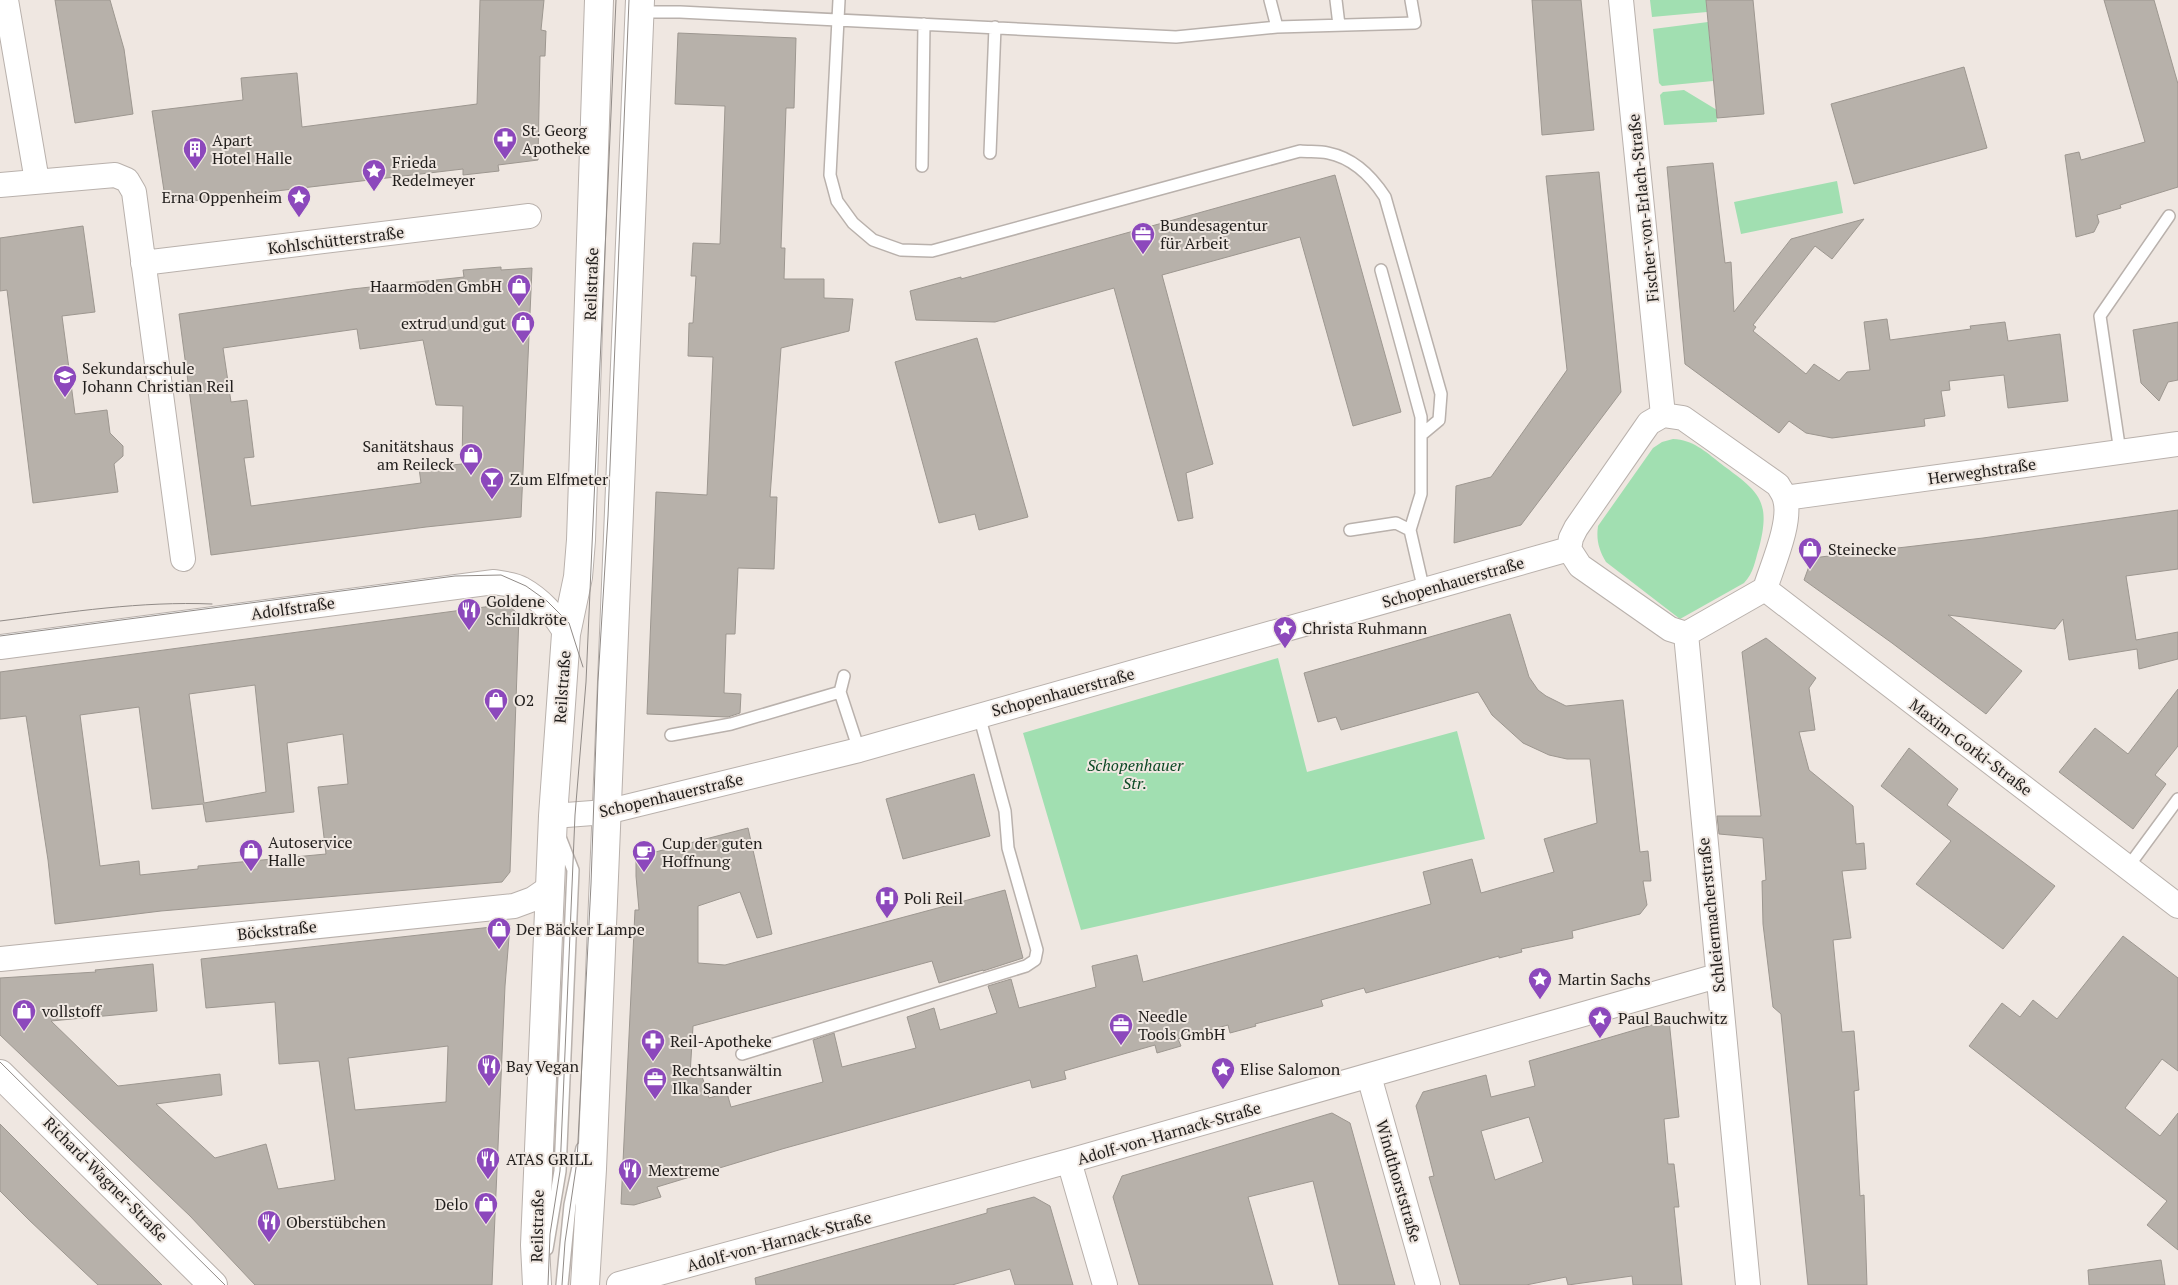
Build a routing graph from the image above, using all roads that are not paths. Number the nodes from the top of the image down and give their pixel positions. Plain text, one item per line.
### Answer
1 (6, 0) edge
2 (599, 0) edge
3 (839, 0) edge
4 (1270, 0) edge
5 (1336, 0) edge
6 (1411, 0) edge
7 (1621, 0) edge
8 (640, 6) edge
9 (837, 20) junction
10 (924, 24) junction
11 (1339, 25) junction
12 (996, 27) junction
13 (1277, 27) junction
14 (990, 153) dead end
15 (922, 166) dead end
16 (37, 181) junction
17 (0, 185) edge
18 (529, 216) dead end
19 (2169, 216) dead end
20 (143, 263) junction
21 (1381, 270) dead end
22 (1663, 415) junction
23 (1421, 435) junction
24 (2178, 444) edge
25 (2120, 452) junction
26 (1785, 498) junction
27 (1350, 530) dead end
28 (1410, 530) junction
29 (1569, 549) junction
30 (183, 559) dead end
31 (1765, 589) junction
32 (1424, 591) junction
33 (566, 634) junction
34 (1686, 634) junction
35 (0, 647) edge
36 (844, 676) dead end
37 (840, 692) junction
38 (979, 715) junction
39 (671, 735) dead end
40 (859, 750) junction
41 (2178, 799) edge
42 (606, 812) junction
43 (553, 816) junction
44 (2128, 867) junction
45 (549, 888) junction
46 (2178, 906) edge
47 (0, 959) edge
48 (1717, 976) junction
49 (742, 1054) dead end
50 (0, 1074) edge
51 (1369, 1076) junction
52 (596, 1083) junction
53 (1069, 1161) junction
54 (619, 1284) edge
55 (213, 1285) edge
56 (539, 1285) edge
57 (562, 1285) edge
58 (584, 1285) edge
59 (1105, 1285) edge
60 (1428, 1285) edge
61 (1748, 1285) edge

1 - 16 street
2 - 33 street, Reilstraße
3 - 9 lane
4 - 13 lane
5 - 11 lane
6 - 11 lane
7 - 22 street, Fischer-von-Erlach-Straße
8 - 9 lane
8 - 42 street, Reilstraße
9 - 10 lane
9 - 23 lane
10 - 12 lane
10 - 15 lane
11 - 13 lane
12 - 13 lane
12 - 14 lane
16 - 17 street
16 - 20 street
18 - 20 street, Kohlschütterstraße
19 - 25 lane
20 - 30 street
21 - 23 lane
22 - 26 street
22 - 29 street
23 - 28 lane
24 - 25 street, Herweghstraße
25 - 26 street, Herweghstraße
26 - 31 street
27 - 28 lane
28 - 32 lane
29 - 32 street, Schopenhauerstraße
29 - 34 street
31 - 34 street
31 - 44 street, Maxim-Gorki-Straße
32 - 38 street, Schopenhauerstraße
33 - 35 street, Adolfstraße
33 - 43 street, Reilstraße
34 - 48 street, Schleiermacherstraße
36 - 37 lane
37 - 39 lane
37 - 40 lane
38 - 40 street, Schopenhauerstraße
38 - 49 lane
40 - 42 street, Schopenhauerstraße
41 - 44 lane
42 - 43 street, Schopenhauerstraße
42 - 52 street, Reilstraße
43 - 45 street, Reilstraße
43 - 56 lane
44 - 46 street, Maxim-Gorki-Straße
45 - 47 street, Böckstraße
45 - 56 street, Reilstraße
48 - 51 street, Adolf-von-Harnack-Straße
48 - 61 street, Schleiermacherstraße
50 - 55 street, Richard-Wagner-Straße
51 - 53 street, Adolf-von-Harnack-Straße
51 - 60 street, Windthorststraße
52 - 57 lane, Reilstraße
52 - 58 street, Reilstraße
53 - 54 street, Adolf-von-Harnack-Straße
53 - 59 street

